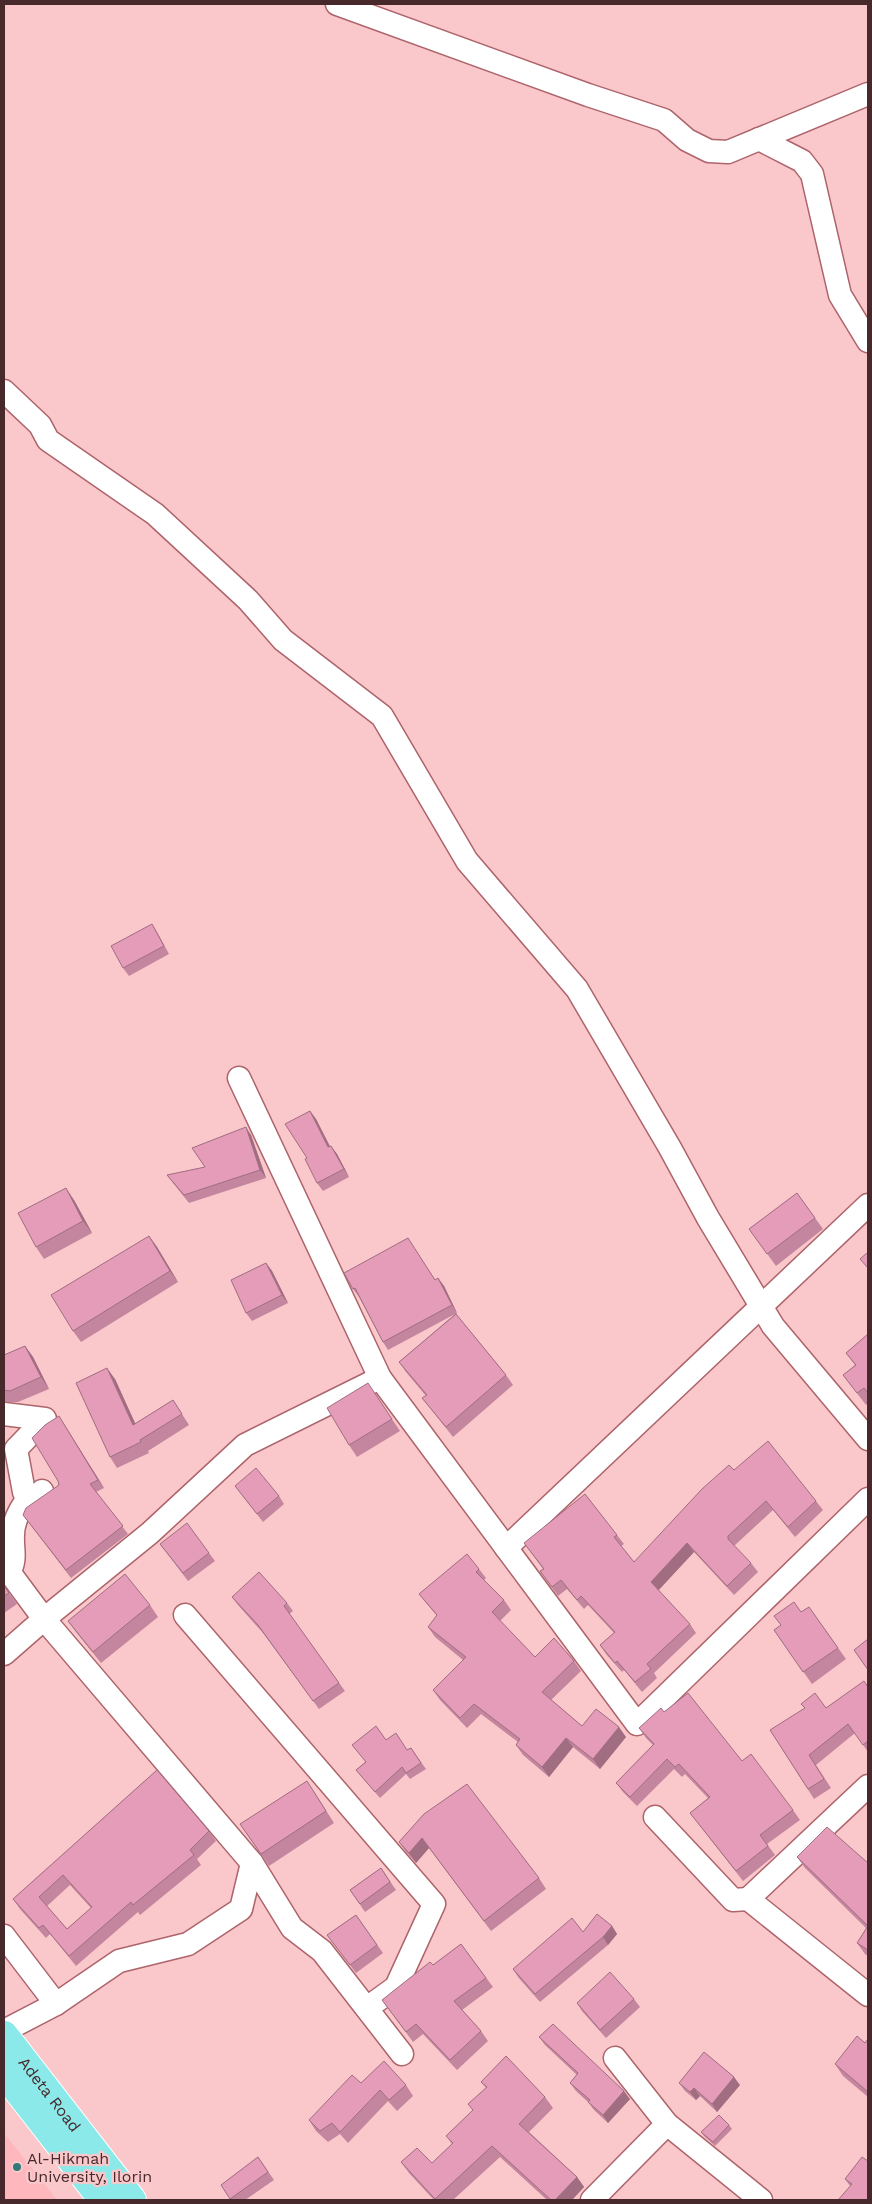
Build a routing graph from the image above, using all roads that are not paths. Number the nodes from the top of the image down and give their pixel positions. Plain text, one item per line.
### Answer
1 (337, 4) edge
2 (868, 94) edge
3 (759, 139) junction
4 (868, 341) edge
5 (4, 391) edge
6 (239, 1078) dead end
7 (868, 1205) edge
8 (760, 1305) junction
9 (380, 1378) junction
10 (4, 1414) edge
11 (868, 1439) edge
12 (868, 1498) edge
13 (506, 1548) junction
14 (6, 1568) edge
15 (185, 1615) dead end
16 (44, 1619) junction
17 (4, 1654) edge
18 (868, 1786) edge
19 (655, 1817) dead end
20 (252, 1863) junction
21 (748, 1899) junction
22 (4, 1936) edge
23 (868, 1995) edge
24 (56, 2004) junction
25 (366, 2008) junction
26 (4, 2031) edge
27 (4, 2035) edge
28 (402, 2054) dead end
29 (615, 2058) dead end
30 (4, 2073) edge
31 (667, 2124) junction
32 (103, 2200) edge
33 (132, 2200) edge
34 (592, 2200) edge
35 (761, 2200) edge

1 - 3 street
2 - 3 street
3 - 4 street
5 - 8 street
6 - 9 street
7 - 8 street
8 - 11 street
8 - 13 street
9 - 13 street
9 - 16 street
10 - 14 street
12 - 13 street
14 - 16 street
15 - 25 street
16 - 17 street
16 - 20 street
18 - 21 street
19 - 21 street
20 - 24 street
20 - 25 street
21 - 23 street
22 - 24 street
24 - 26 street
25 - 28 street
27 - 33 main road, Adeta Road
29 - 31 street
30 - 32 main road, Adeta Road
31 - 34 street
31 - 35 street

